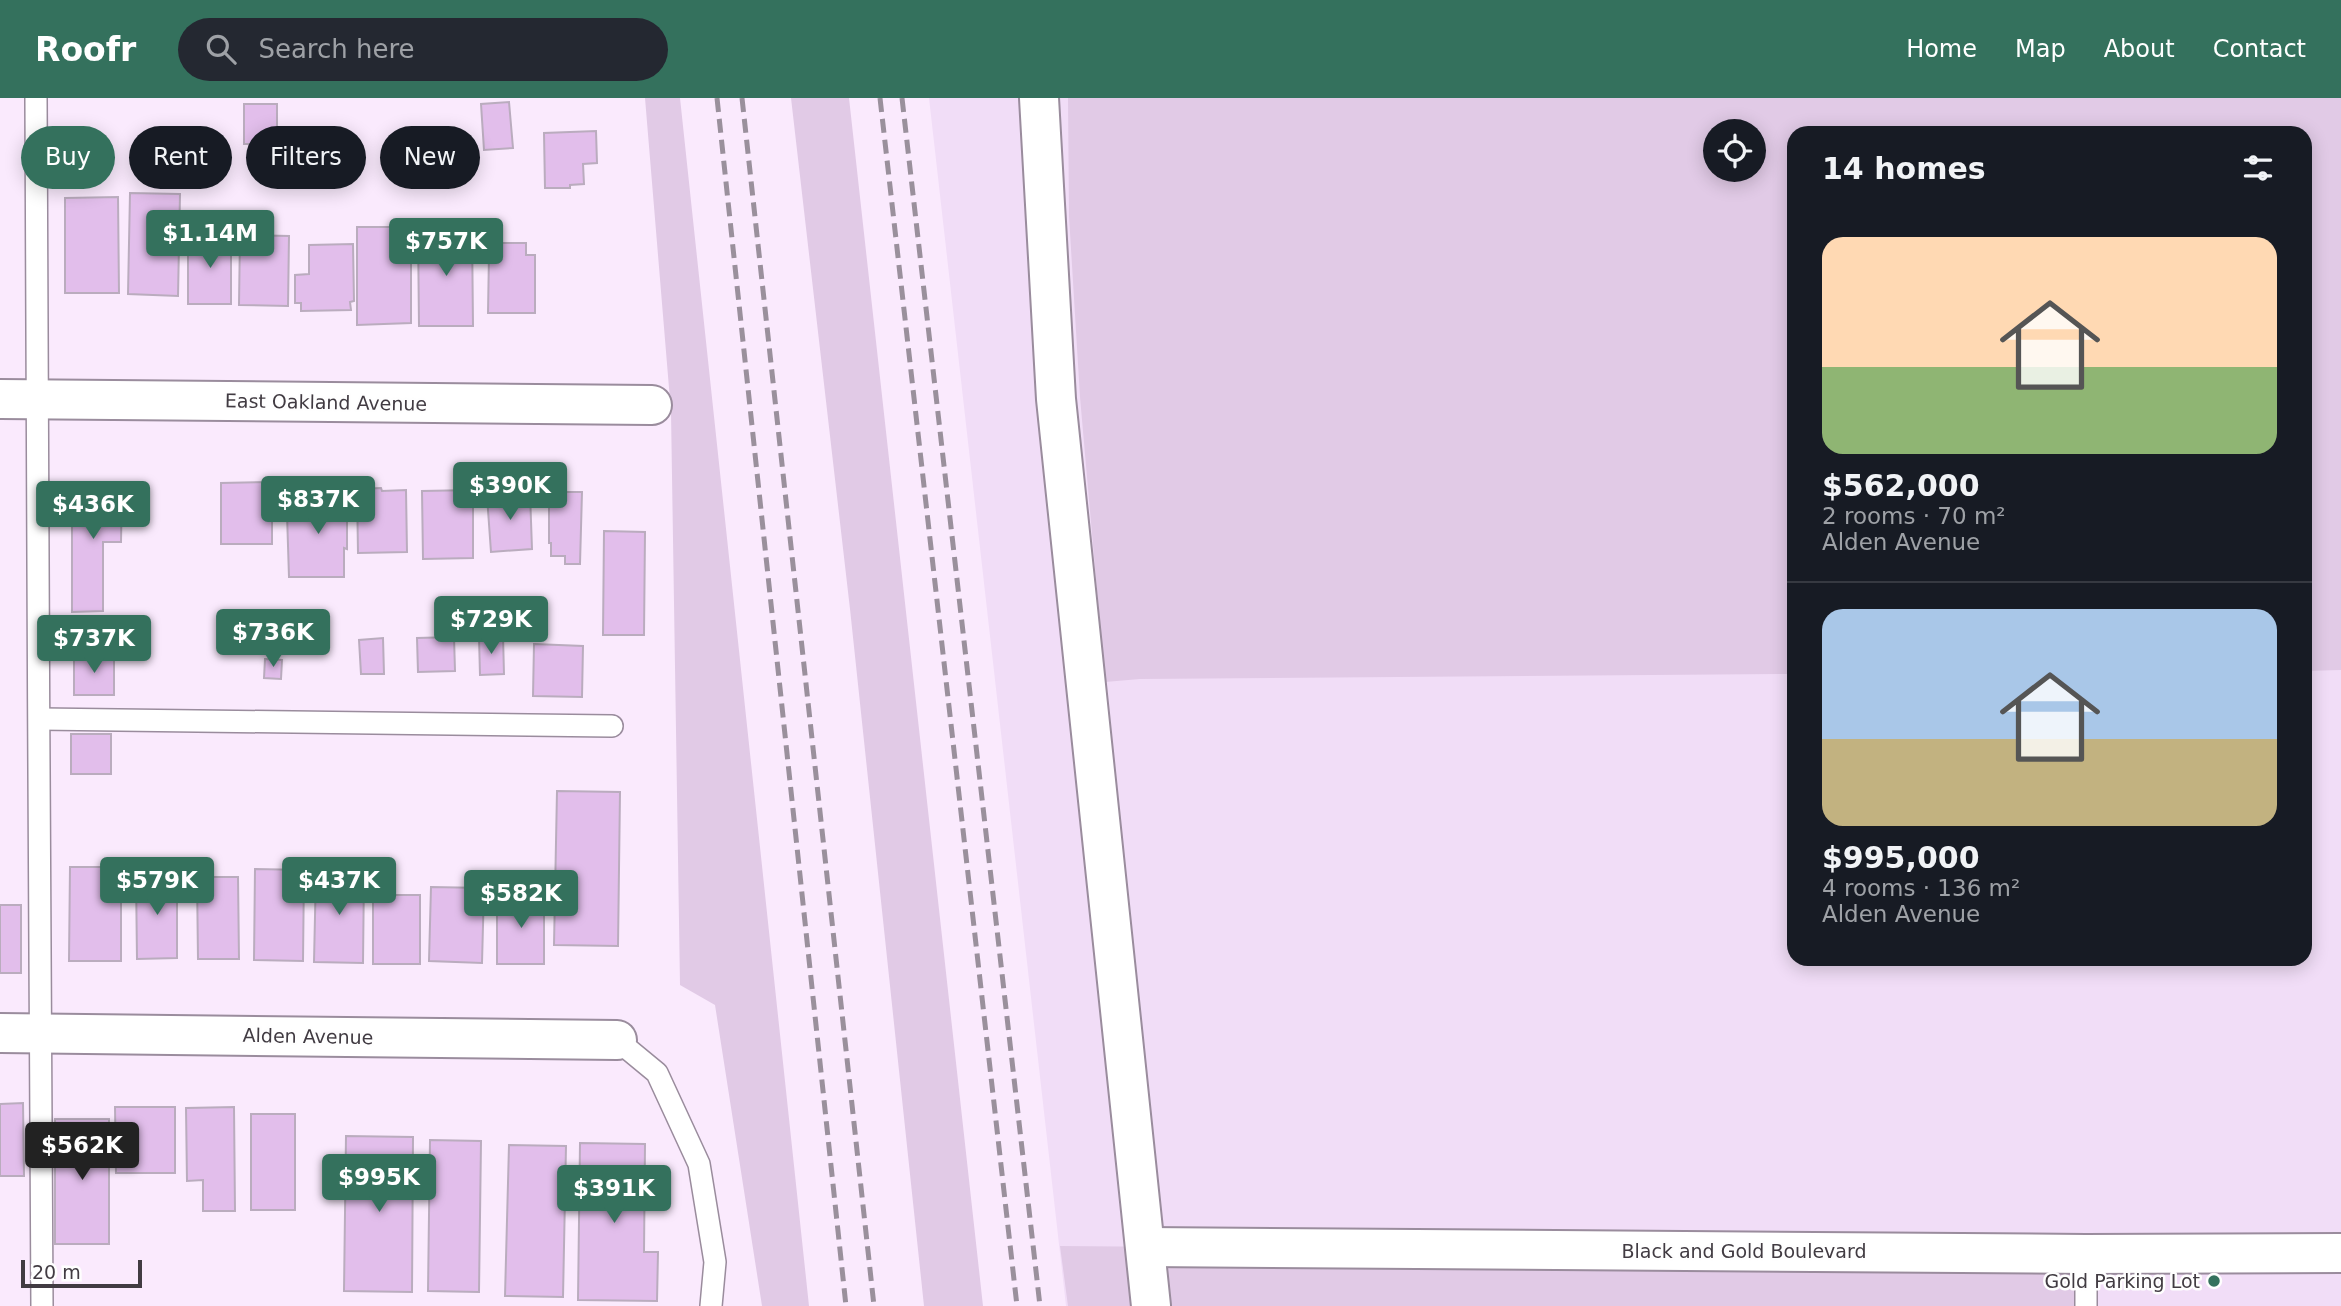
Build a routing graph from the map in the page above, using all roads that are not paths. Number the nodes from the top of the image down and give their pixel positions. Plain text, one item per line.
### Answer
1 (36, 98) edge
2 (1039, 98) edge
3 (17, 399) edge
4 (652, 405) dead end
5 (40, 719) junction
6 (612, 726) dead end
7 (0, 1033) edge
8 (42, 1033) junction
9 (617, 1040) joint
10 (1146, 1247) junction
11 (2341, 1253) edge
12 (2086, 1254) junction
13 (42, 1306) edge
14 (711, 1306) edge
15 (1152, 1306) edge
16 (2086, 1306) edge

1 - 3 lane
2 - 10 street
3 - 4 street, East Oakland Avenue
3 - 5 lane
5 - 6 lane
5 - 8 lane
7 - 8 street, Alden Avenue
8 - 9 street, Alden Avenue
8 - 13 lane
9 - 14 lane
10 - 12 street, Black and Gold Boulevard
10 - 15 street
11 - 12 street, Black and Gold Boulevard
12 - 16 lane

